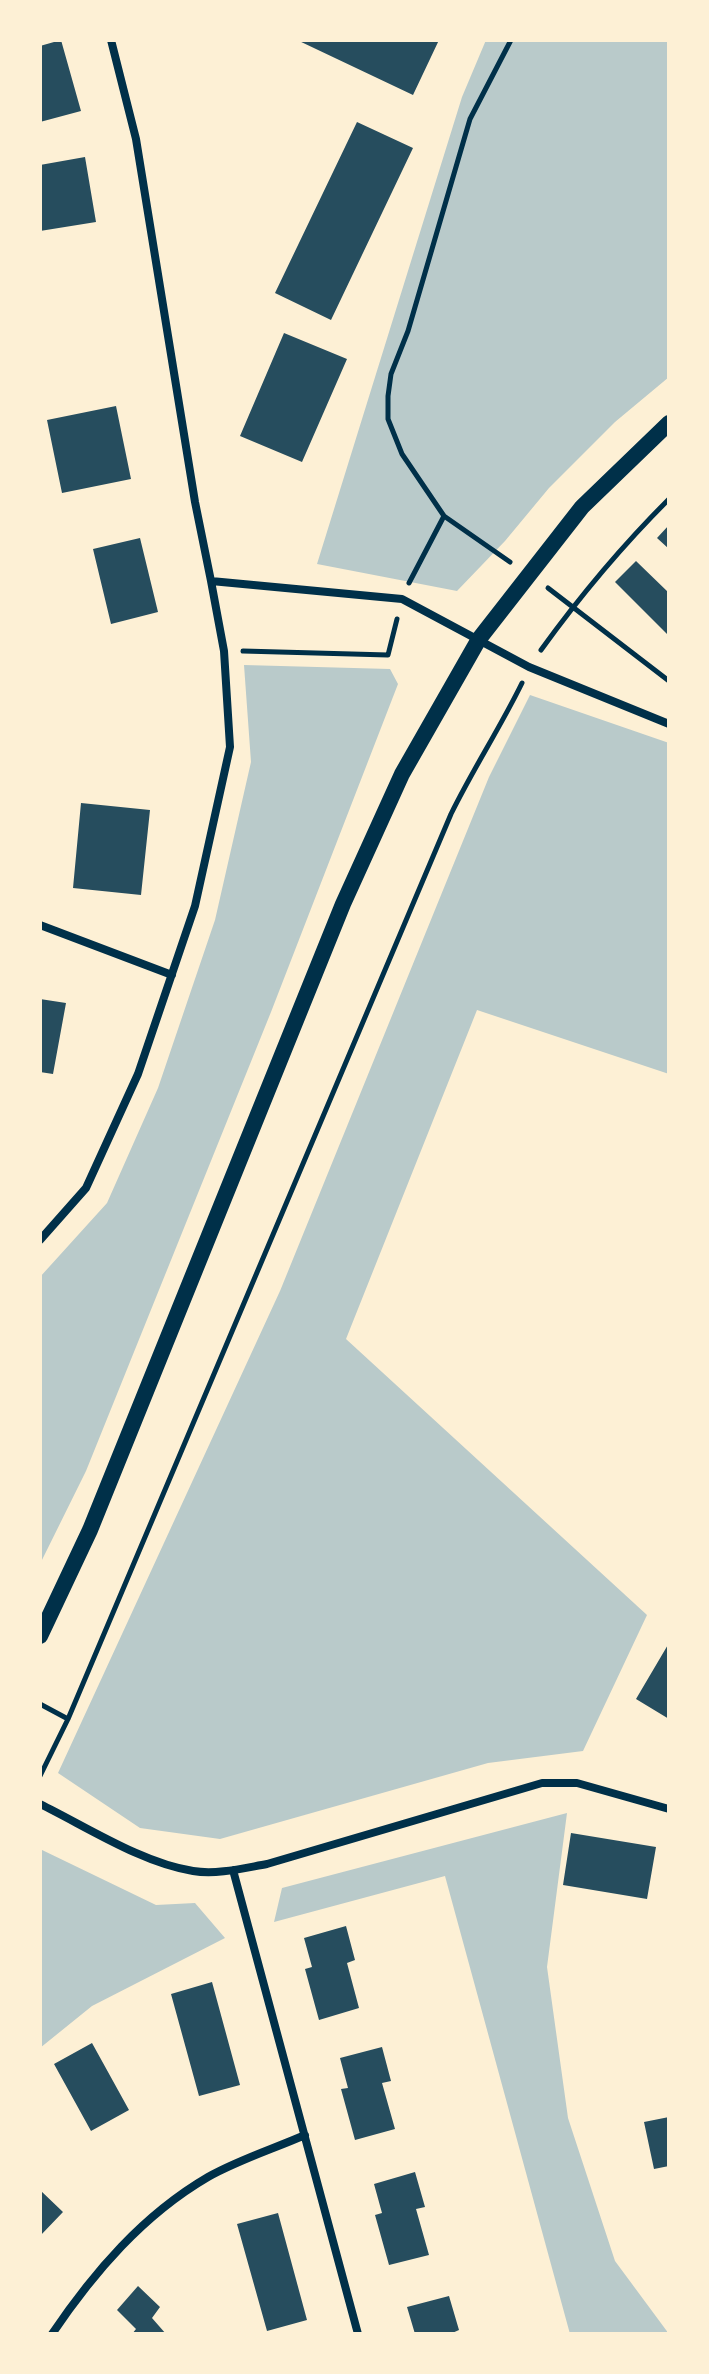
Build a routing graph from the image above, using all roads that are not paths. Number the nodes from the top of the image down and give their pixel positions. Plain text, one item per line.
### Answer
1 (111, 40) edge
2 (669, 423) edge
3 (211, 581) junction
4 (479, 639) junction
5 (669, 724) edge
6 (40, 925) edge
7 (172, 975) junction
8 (40, 1240) edge
9 (40, 1636) edge
10 (40, 1804) edge
11 (669, 1809) edge
12 (233, 1870) junction
13 (305, 2135) junction
14 (52, 2334) edge
15 (358, 2334) edge

1 - 3 street
2 - 4 main road
3 - 4 street
3 - 7 street
4 - 5 street
4 - 9 main road
6 - 7 street
7 - 8 street
10 - 12 street
11 - 12 street
12 - 13 street
13 - 14 street
13 - 15 street

